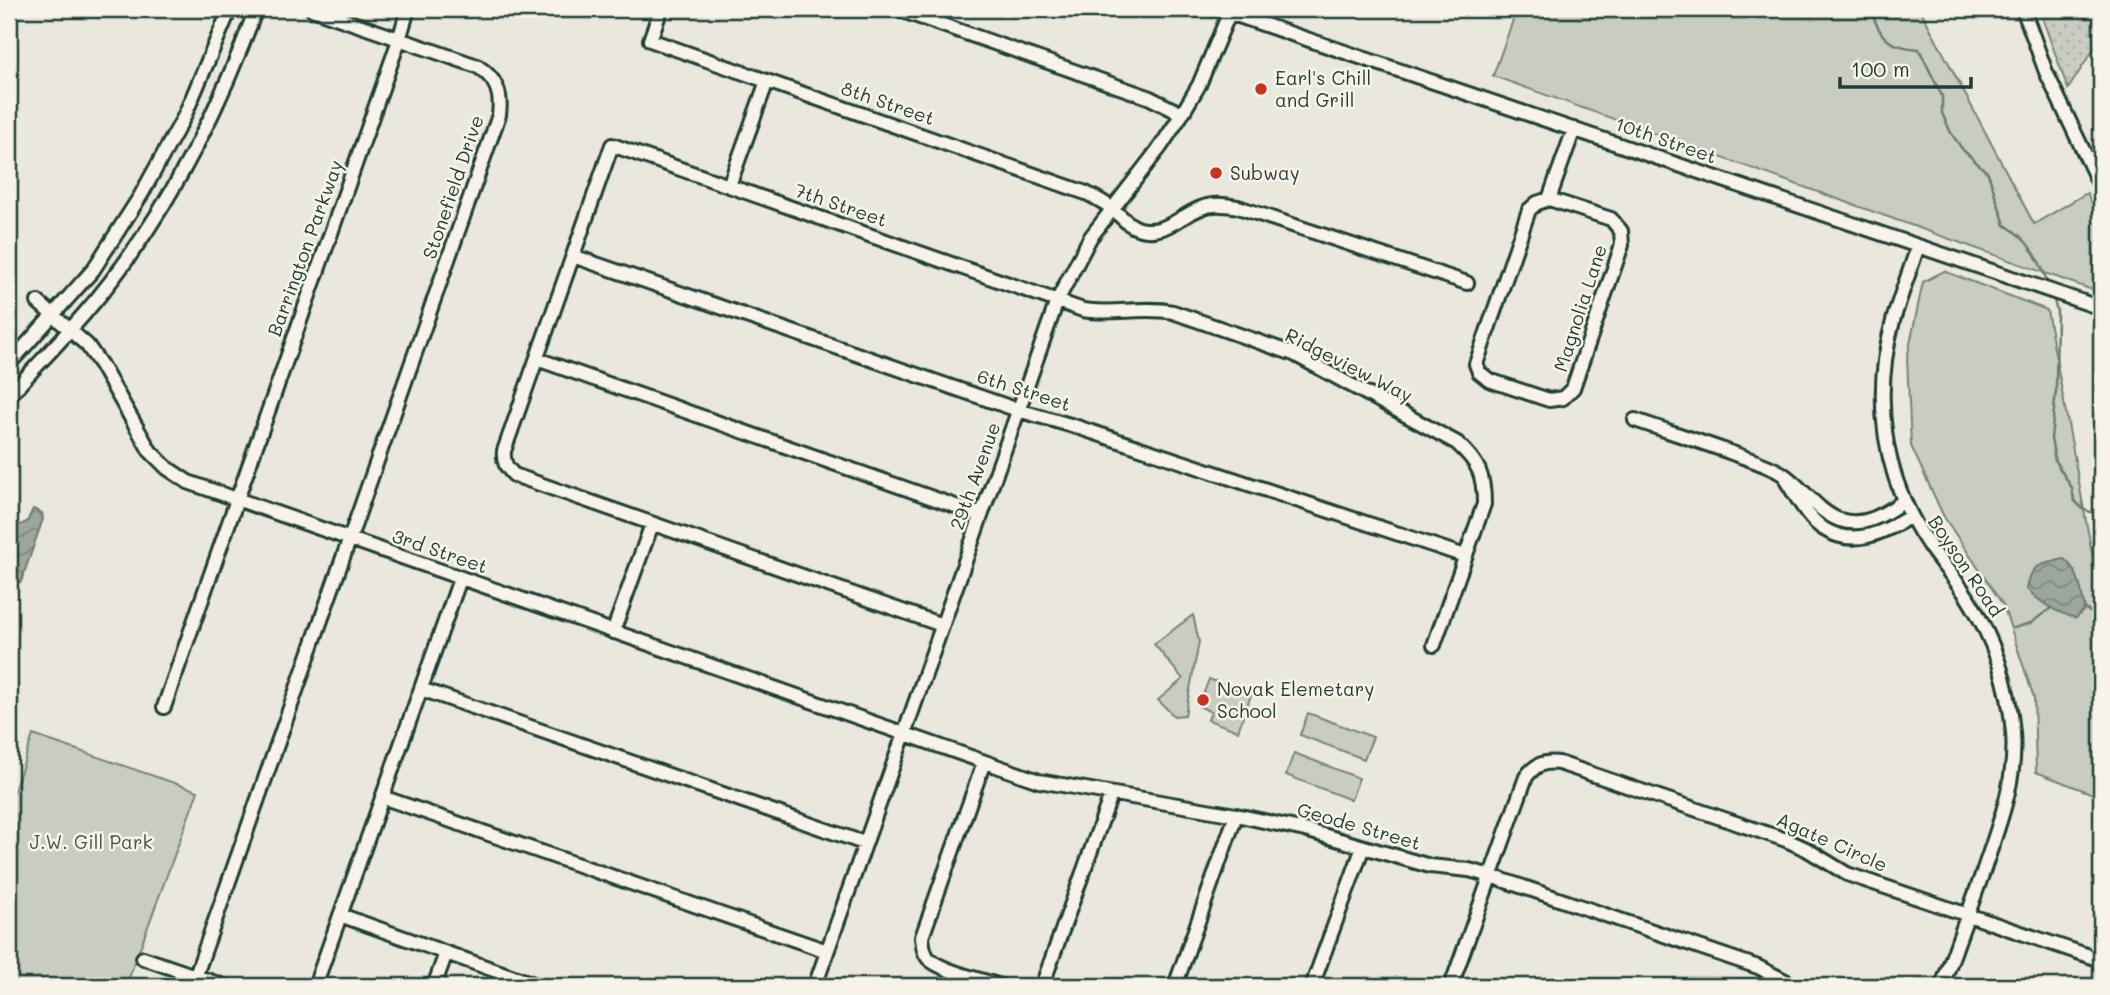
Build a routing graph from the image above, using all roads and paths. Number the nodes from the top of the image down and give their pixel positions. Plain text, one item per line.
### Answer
1 (230, 9) edge
2 (256, 9) edge
3 (312, 9) edge
4 (408, 9) edge
5 (661, 9) edge
6 (897, 9) edge
7 (2023, 9) edge
8 (1226, 10) edge
9 (399, 40) junction
10 (767, 81) junction
11 (1181, 114) junction
12 (1574, 128) junction
13 (730, 186) junction
14 (2101, 188) edge
15 (1549, 199) junction
16 (1111, 208) junction
17 (1918, 246) junction
18 (573, 256) junction
19 (1467, 284) dead end
20 (1057, 301) junction
21 (38, 302) dead end
22 (2101, 308) edge
23 (54, 314) junction
24 (70, 329) junction
25 (537, 359) junction
26 (9, 364) edge
27 (9, 396) edge
28 (1018, 410) junction
29 (1634, 420) dead end
30 (1781, 473) junction
31 (236, 499) junction
32 (1905, 501) junction
33 (981, 515) junction
34 (1911, 516) junction
35 (652, 524) junction
36 (351, 540) junction
37 (1465, 556) junction
38 (460, 579) junction
39 (942, 625) junction
40 (613, 632) junction
41 (1434, 645) dead end
42 (421, 690) junction
43 (164, 707) dead end
44 (903, 733) junction
45 (984, 762) junction
46 (1111, 795) junction
47 (382, 797) junction
48 (1237, 815) junction
49 (864, 843) junction
50 (1363, 847) junction
51 (1491, 876) junction
52 (1968, 914) junction
53 (340, 915) junction
54 (827, 951) junction
55 (446, 953) junction
56 (143, 958) dead end
57 (2101, 960) edge
58 (194, 981) edge
59 (224, 986) edge
60 (315, 986) edge
61 (434, 986) edge
62 (539, 986) edge
63 (816, 986) edge
64 (1000, 986) edge
65 (1042, 986) edge
66 (1175, 986) edge
67 (1312, 986) edge
68 (1451, 986) edge
69 (1795, 986) edge
70 (1942, 986) edge

1 - 23 street
2 - 24 street
3 - 9 street, Stonefield Drive
4 - 9 street, Barrington Parkway
5 - 10 street, 8th Street
6 - 11 street
7 - 14 street
8 - 11 street, 29th Avenue
8 - 12 street, 10th Street
9 - 31 street, Barrington Parkway
9 - 36 street, Stonefield Drive
10 - 13 street
10 - 16 street, 8th Street
11 - 16 street, 29th Avenue
12 - 15 street, Magnolia Lane
12 - 17 street, 10th Street
13 - 18 street, 7th Street
13 - 20 street, 7th Street
15 - 15 street, Magnolia Lane
16 - 19 street, 8th Street
16 - 20 street, 29th Avenue
17 - 22 street, 10th Street
17 - 32 street, Boyson Road
18 - 25 street
18 - 28 street, 6th Street
20 - 28 street, 29th Avenue
20 - 37 street, Ridgeview Way
21 - 23 street, 3rd Street
23 - 24 street, 3rd Street
23 - 26 street
24 - 27 street
24 - 31 street, 3rd Street
25 - 33 street
25 - 35 street
28 - 33 street, 29th Avenue
28 - 37 street, 6th Street
29 - 30 street
30 - 32 street
30 - 34 street
31 - 36 street, 3rd Street
31 - 43 street, Barrington Parkway
32 - 34 street, Boyson Road
33 - 39 street, 29th Avenue
34 - 52 street, Boyson Road
35 - 39 street
35 - 40 street
36 - 38 street, 3rd Street
36 - 58 street, Stonefield Drive
37 - 41 street, Ridgeview Way
38 - 40 street, 3rd Street
38 - 42 street
39 - 44 street, 29th Avenue
40 - 44 street, 3rd Street
42 - 47 street
42 - 49 street
44 - 45 street, Geode Street
44 - 49 street, 29th Avenue
45 - 46 street, Geode Street
45 - 64 street
46 - 48 street, Geode Street
46 - 65 street
47 - 53 street
47 - 54 street
48 - 50 street, Geode Street
48 - 66 street
49 - 54 street, 29th Avenue
50 - 51 street, Geode Street
50 - 67 street
51 - 52 street, Agate Circle
51 - 68 street
51 - 69 street, Geode Street
52 - 57 street, Agate Circle
52 - 70 street, Boyson Road
53 - 55 street
53 - 60 street
54 - 63 street, 29th Avenue
55 - 61 street
55 - 62 street
56 - 58 street
58 - 59 street

